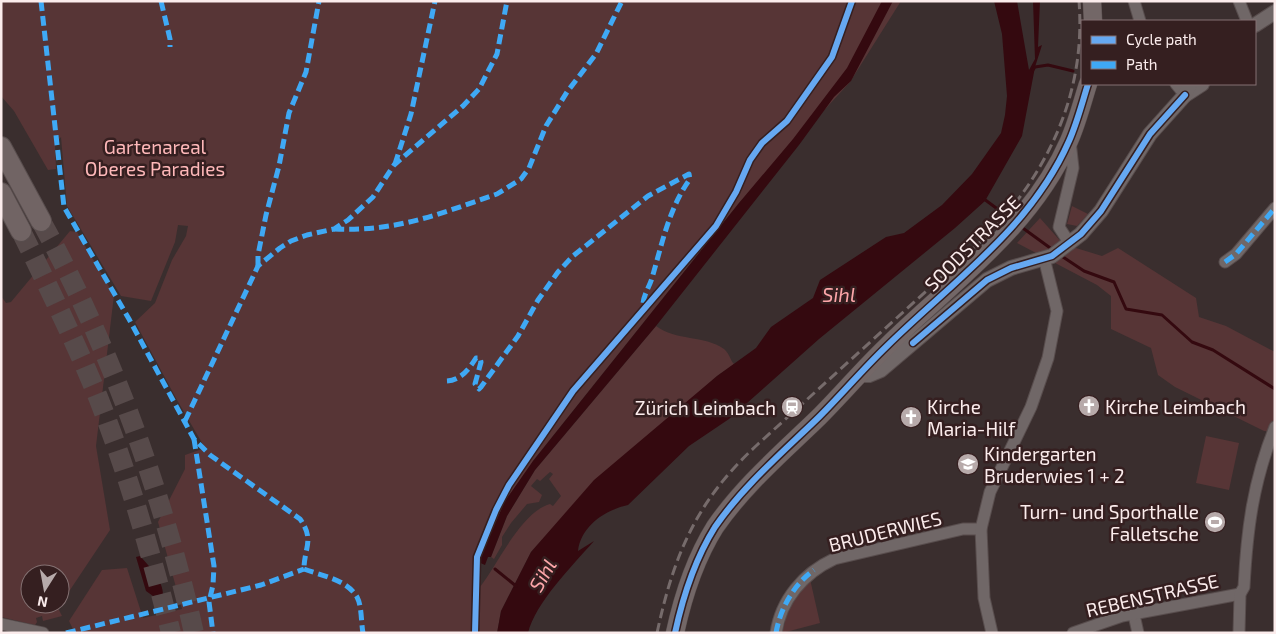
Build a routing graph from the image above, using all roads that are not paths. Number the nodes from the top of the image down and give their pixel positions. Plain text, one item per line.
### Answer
1 (1092, 1) edge
2 (1134, 1) edge
3 (1239, 1) edge
4 (1275, 12) edge
5 (1093, 20) edge
6 (1140, 20) edge
7 (1247, 20) edge
8 (1256, 24) edge
9 (1088, 85) edge
10 (1188, 89) edge
11 (1070, 141) junction
12 (1, 147) edge
13 (1, 193) edge
14 (1275, 208) edge
15 (40, 221) tunnel mouth
16 (21, 231) tunnel mouth
17 (1057, 252) junction
18 (1225, 262) dead end
19 (859, 375) junction
20 (1274, 428) edge
21 (981, 529) junction
22 (1240, 594) junction
23 (1134, 615) junction
24 (1, 624) edge
25 (43, 633) edge
26 (675, 633) edge
27 (776, 633) edge
28 (992, 633) edge
29 (1073, 633) edge
30 (1138, 633) edge
31 (1240, 633) edge

1 - 5 main road
2 - 6 street
3 - 7 street
4 - 8 street
9 - 11 main road, SOODSTRASSE
10 - 17 street
11 - 17 street
11 - 19 main road, SOODSTRASSE
12 - 15 highway
13 - 16 highway
14 - 18 street
17 - 19 street
17 - 21 street
19 - 26 main road, SOODSTRASSE
20 - 22 street
21 - 27 street, BRUDERWIES
21 - 28 street
22 - 23 street, REBENSTRASSE
22 - 31 street
23 - 29 street, REBENSTRASSE
23 - 30 street
24 - 25 street

